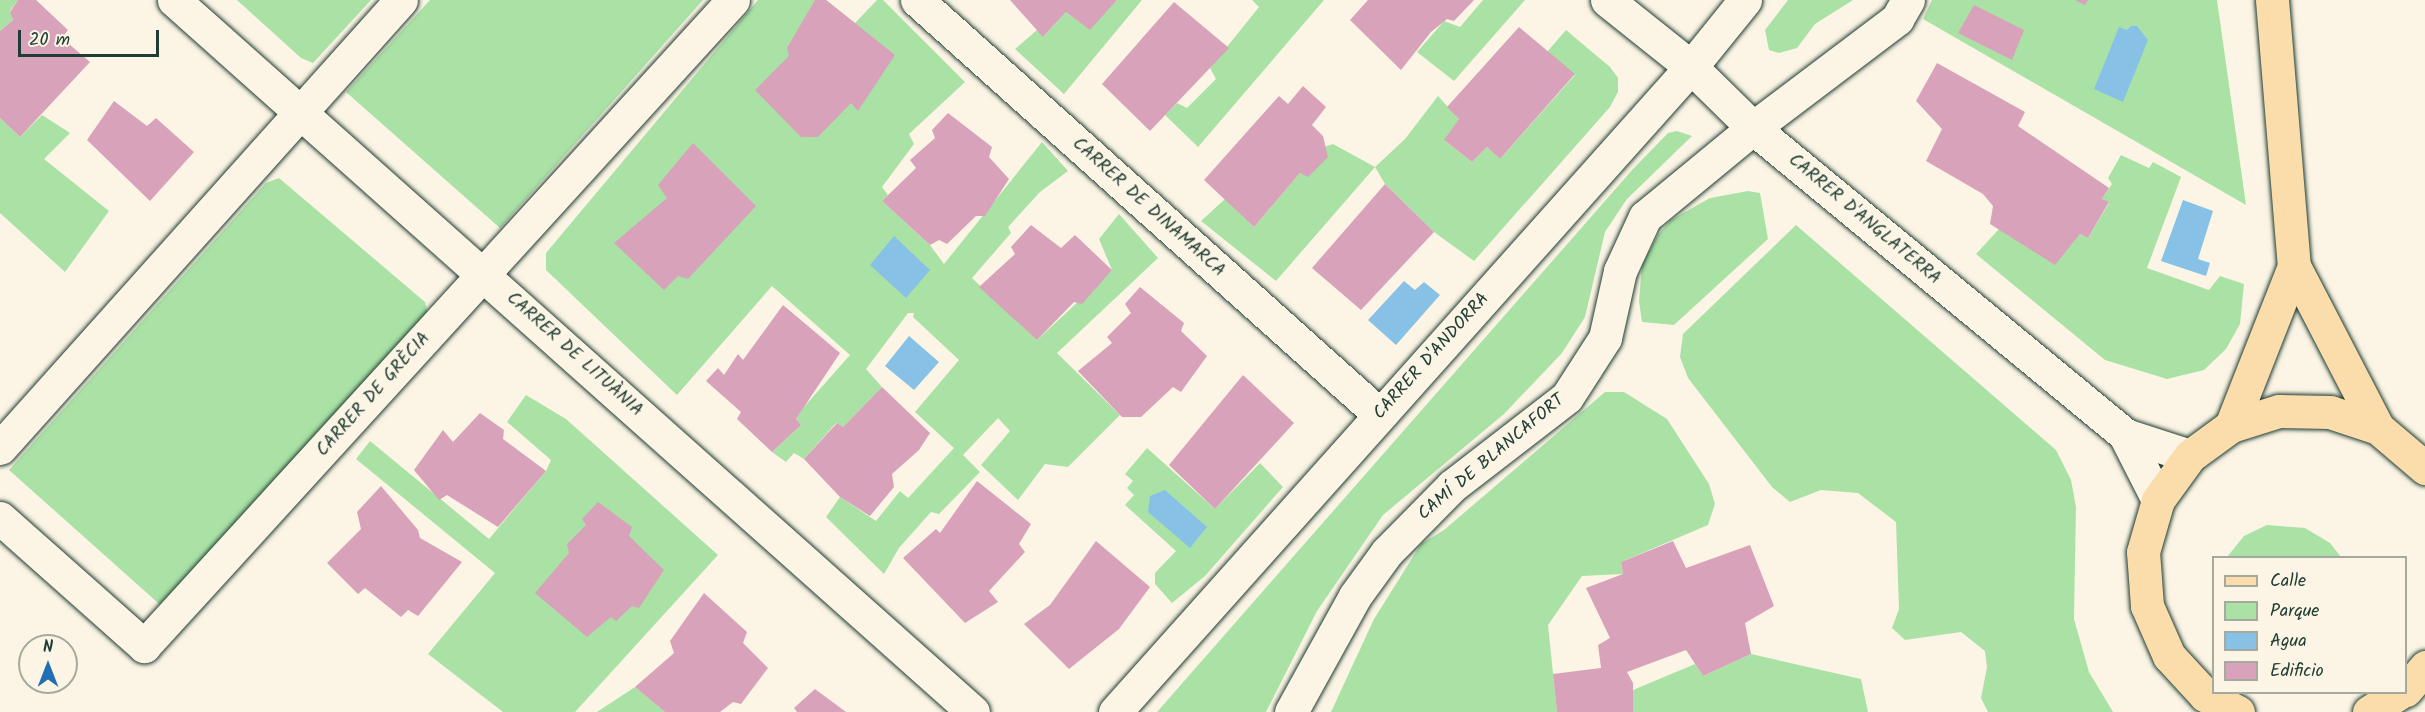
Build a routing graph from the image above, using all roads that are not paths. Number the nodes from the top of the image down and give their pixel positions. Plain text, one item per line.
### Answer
1 (174, 0) edge
2 (401, 0) edge
3 (733, 0) edge
4 (917, 0) edge
5 (1607, 0) edge
6 (1745, 0) edge
7 (1908, 0) edge
8 (2272, 0) edge
9 (1691, 67) junction
10 (300, 111) junction
11 (1753, 128) junction
12 (2294, 266) junction
13 (484, 275) junction
14 (1380, 416) junction
15 (2231, 426) junction
16 (2378, 428) junction
17 (2125, 435) junction
18 (0, 448) edge
19 (2190, 456) junction
20 (2425, 468) edge
21 (2158, 500) junction
22 (0, 518) edge
23 (2169, 656) junction
24 (2425, 667) edge
25 (2407, 689) edge
26 (2399, 694) edge
27 (973, 712) edge
28 (1115, 712) edge
29 (1291, 712) edge
30 (2191, 712) edge
31 (2238, 712) edge
32 (2369, 712) edge

1 - 10 street, CARRER DE LITUÀNIA
2 - 10 street
3 - 13 street, CARRER DE GRÈCIA
4 - 14 street, CARRER DE DINAMARCA
5 - 9 street, CARRER D'ANGLATERRA
6 - 9 street, CARRER D'ANDORRA
7 - 11 street
8 - 12 main road
9 - 11 street, CARRER D'ANGLATERRA
9 - 14 street, CARRER D'ANDORRA
10 - 13 street, CARRER DE LITUÀNIA
10 - 18 street
11 - 17 street, CARRER D'ANGLATERRA
11 - 29 street, CAMÍ DE BLANCAFORT
12 - 15 main road
12 - 16 main road
13 - 22 street, CARRER DE GRÈCIA
13 - 27 street, CARRER DE LITUÀNIA
14 - 28 street, CARRER D'ANDORRA
15 - 16 main road
15 - 19 main road
16 - 20 main road
17 - 19 street, CARRER D'ANGLATERRA
17 - 21 street, CARRER D'ANGLATERRA
19 - 21 main road
21 - 23 main road
23 - 30 main road
23 - 31 main road
24 - 25 main road
26 - 32 main road

